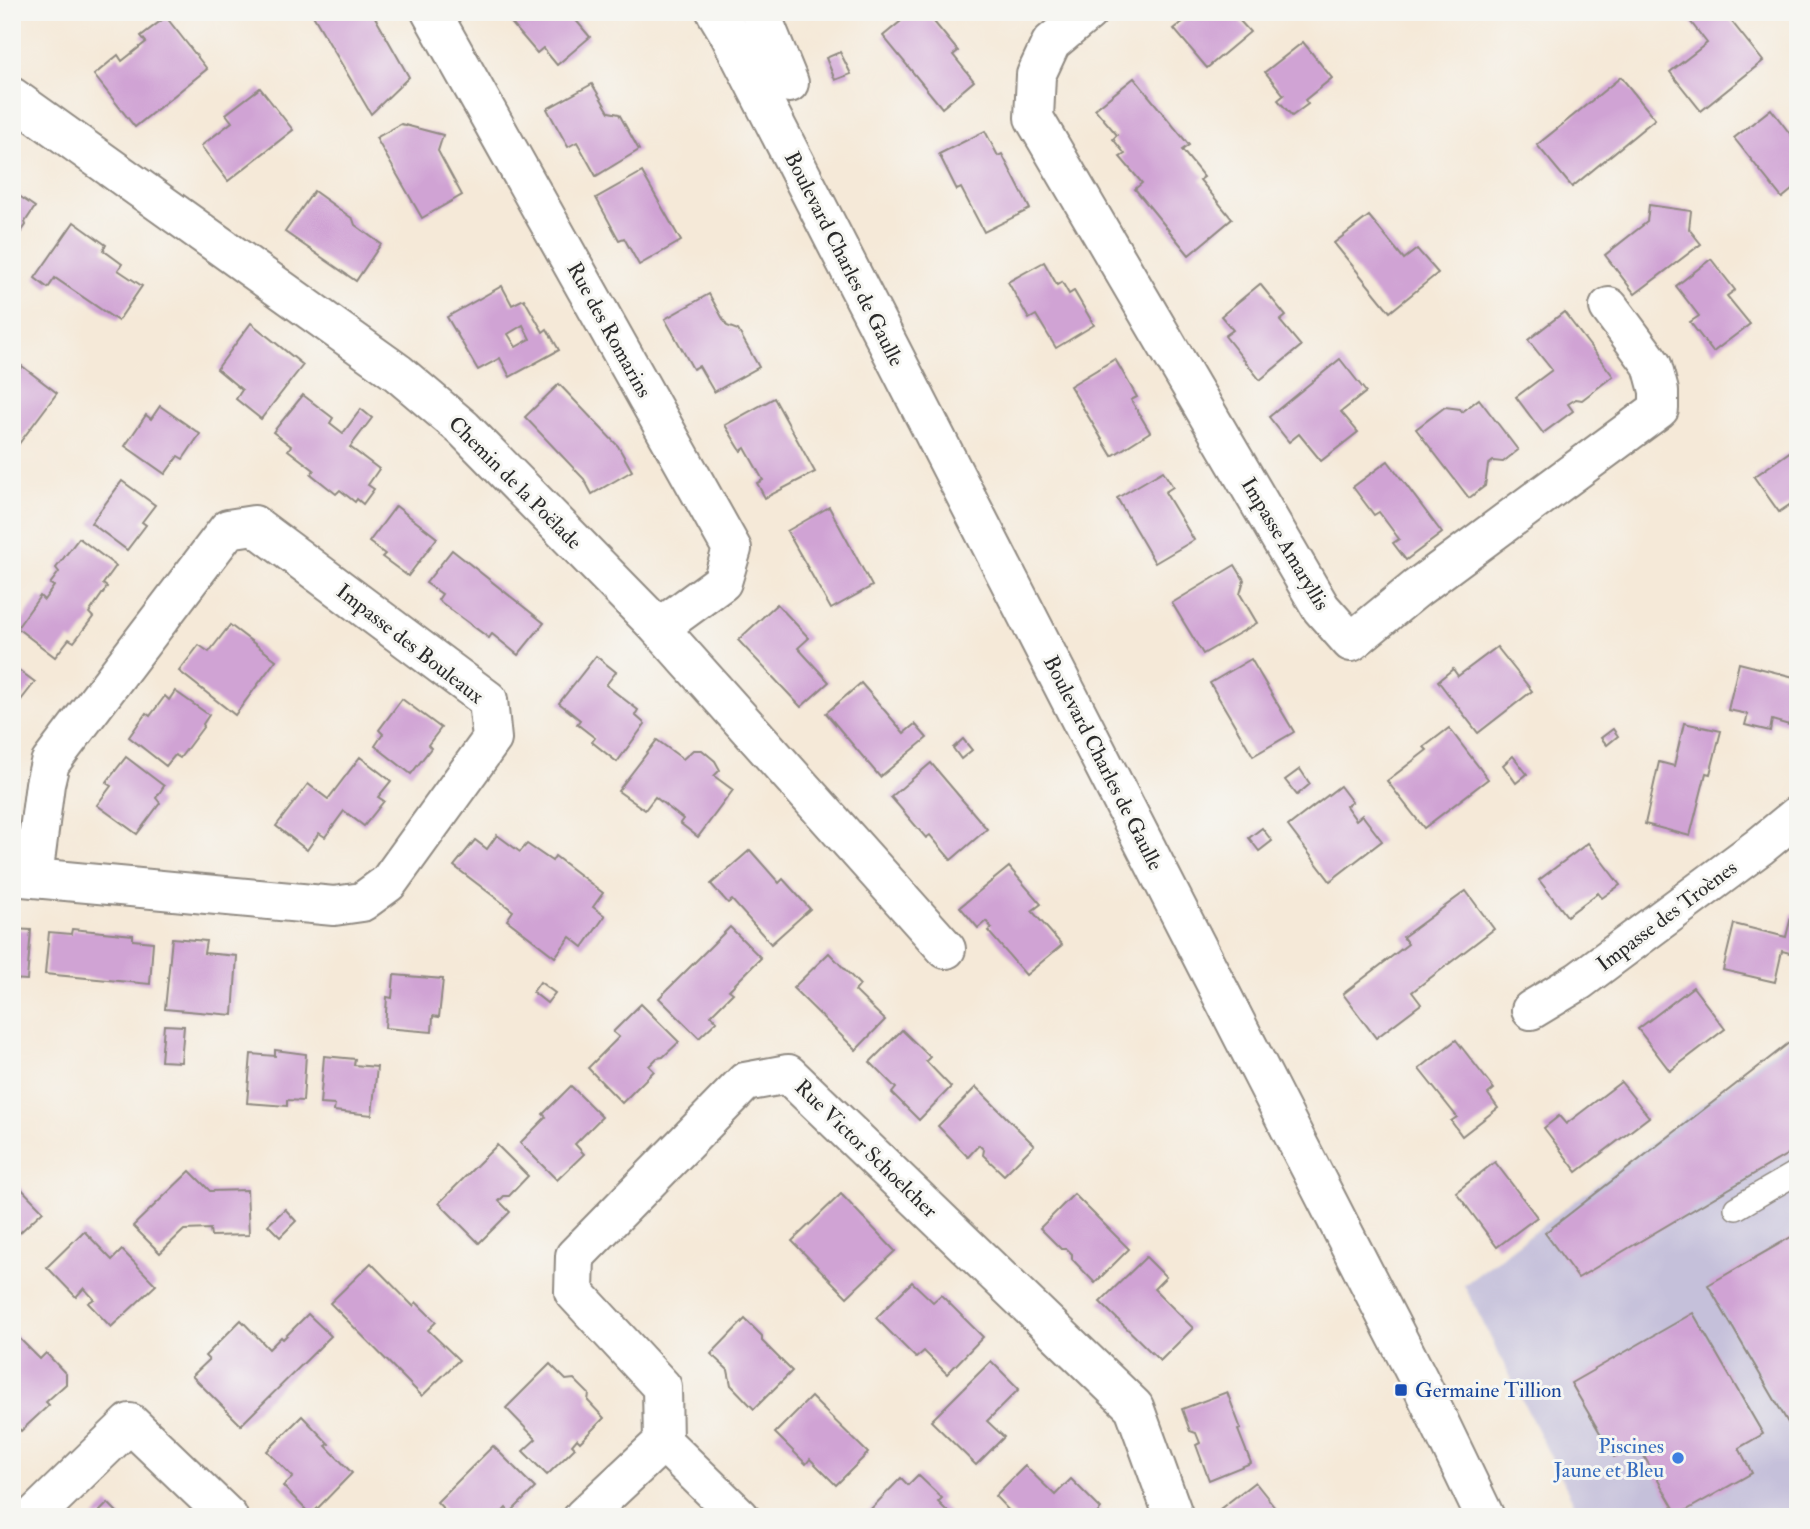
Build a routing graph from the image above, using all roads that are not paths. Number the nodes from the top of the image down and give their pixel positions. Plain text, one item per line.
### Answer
1 (431, 12) edge
2 (716, 12) edge
3 (761, 12) edge
4 (1088, 12) edge
5 (789, 83) dead end
6 (12, 97) edge
7 (1609, 307) dead end
8 (659, 628) junction
9 (1798, 815) edge
10 (23, 876) edge
11 (946, 949) dead end
12 (1531, 1010) dead end
13 (1798, 1172) edge
14 (1736, 1208) dead end
15 (663, 1442) junction
16 (33, 1517) edge
17 (228, 1517) edge
18 (583, 1517) edge
19 (740, 1517) edge
20 (1174, 1517) edge
21 (1485, 1517) edge

1 - 8 street, Rue des Romarins
2 - 21 street, Boulevard Charles de Gaulle
3 - 5 street
4 - 7 street, Impasse Amaryllis
6 - 8 street, Chemin de la Poëlade
8 - 11 street, Chemin de la Poëlade
9 - 12 street, Impasse des Troènes
10 - 10 street, Impasse des Bouleaux
13 - 14 lane
15 - 18 street
15 - 19 street
15 - 20 street, Rue Victor Schoelcher
16 - 17 street

